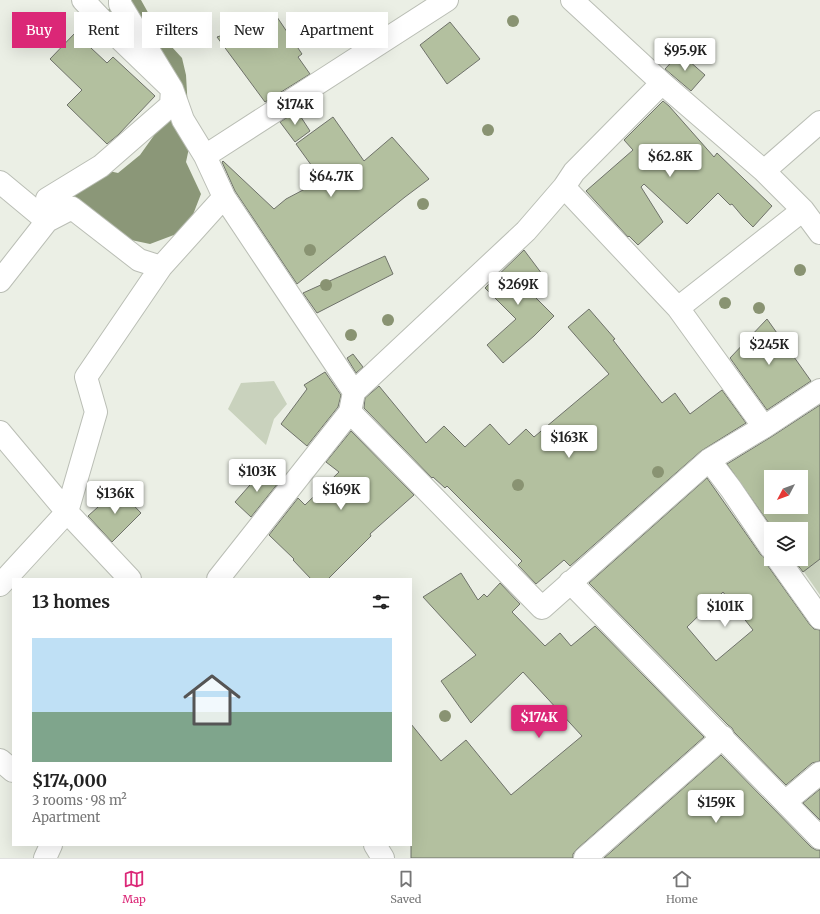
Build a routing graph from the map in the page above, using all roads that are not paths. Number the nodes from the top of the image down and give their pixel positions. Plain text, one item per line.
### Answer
1 (83, 0) edge
2 (120, 0) edge
3 (447, 0) edge
4 (572, 0) edge
5 (662, 83) junction
6 (172, 89) junction
7 (820, 122) edge
8 (205, 156) junction
9 (764, 171) junction
10 (0, 182) edge
11 (564, 187) junction
12 (224, 197) junction
13 (804, 210) junction
14 (47, 221) junction
15 (820, 233) edge
16 (161, 268) junction
17 (0, 281) edge
18 (678, 308) junction
19 (820, 390) edge
20 (352, 402) junction
21 (764, 427) junction
22 (0, 432) edge
23 (709, 460) junction
24 (67, 512) junction
25 (764, 538) edge
26 (783, 566) edge
27 (129, 578) edge
28 (219, 578) edge
29 (570, 582) junction
30 (0, 585) edge
31 (820, 618) edge
32 (723, 737) junction
33 (0, 760) edge
34 (12, 770) edge
35 (820, 774) edge
36 (786, 802) junction
37 (820, 838) edge
38 (51, 846) edge
39 (376, 846) edge
40 (45, 858) edge
41 (383, 858) edge
42 (585, 858) edge

1 - 6 street
2 - 6 street
3 - 8 street
4 - 5 street
5 - 9 street
5 - 11 street
6 - 8 street
6 - 14 street
7 - 9 street
8 - 12 street
9 - 13 street
10 - 14 street
11 - 18 street
11 - 20 street
12 - 16 street
12 - 20 street
13 - 15 street
13 - 18 street
14 - 16 street
14 - 17 street
16 - 24 street
18 - 21 street
19 - 21 street
20 - 28 street
20 - 29 street
21 - 23 street
22 - 24 street
23 - 25 street
23 - 29 street
24 - 27 street
24 - 30 street
26 - 31 street
29 - 32 street
32 - 36 street
32 - 42 street
33 - 34 street
35 - 36 street
36 - 37 street
38 - 40 street
39 - 41 street

